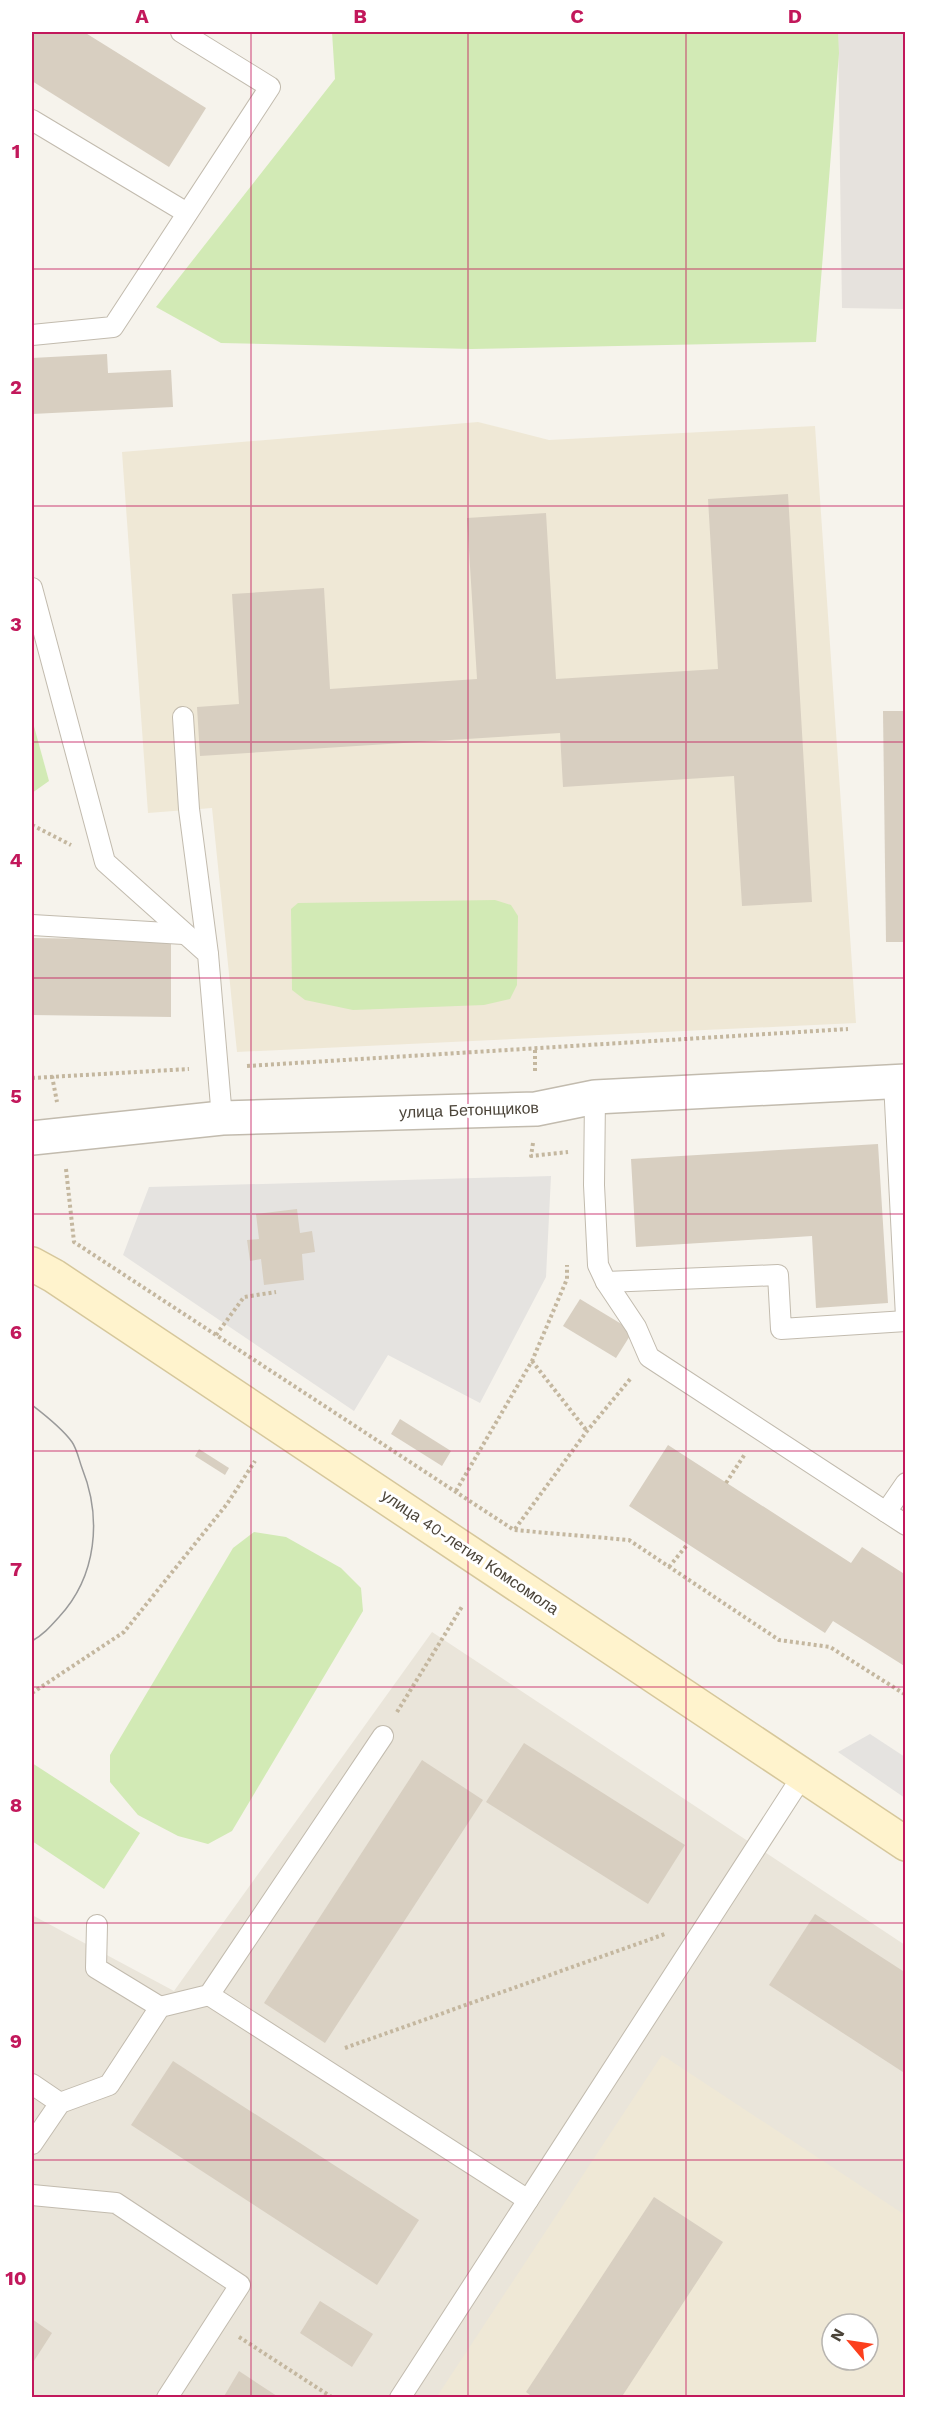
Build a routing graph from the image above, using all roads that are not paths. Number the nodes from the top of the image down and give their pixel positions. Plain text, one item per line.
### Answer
1 (181, 32) edge
2 (32, 120) edge
3 (187, 213) junction
4 (32, 334) edge
5 (32, 588) edge
6 (183, 717) dead end
7 (32, 926) edge
8 (184, 934) junction
9 (208, 954) junction
10 (900, 1081) edge
11 (595, 1096) junction
12 (222, 1118) junction
13 (47, 1136) edge
14 (32, 1264) edge
15 (606, 1282) junction
16 (906, 1319) edge
17 (906, 1483) edge
18 (886, 1512) junction
19 (906, 1525) edge
20 (383, 1736) road end
21 (803, 1775) junction
22 (906, 1844) edge
23 (97, 1925) dead end
24 (209, 1995) junction
25 (160, 2007) junction
26 (32, 2084) edge
27 (60, 2103) junction
28 (32, 2145) edge
29 (32, 2195) edge
30 (528, 2200) junction
31 (167, 2397) edge
32 (400, 2397) edge

1 - 3 lane
2 - 3 lane
3 - 4 lane
5 - 8 lane
6 - 9 lane
7 - 8 lane
8 - 9 lane
9 - 12 lane
10 - 11 street, улица Бетонщиков
10 - 16 lane
11 - 12 street, улица Бетонщиков
11 - 15 lane
12 - 13 street, улица Бетонщиков
14 - 21 main road, улица 40-летия Комсомола
15 - 16 lane
15 - 18 lane
17 - 18 lane
18 - 19 lane
20 - 24 lane
21 - 22 main road, улица 40-летия Комсомола
21 - 30 lane
23 - 25 lane
24 - 25 lane
24 - 30 lane
25 - 27 lane
26 - 27 lane
27 - 28 lane
29 - 31 lane
30 - 32 lane

